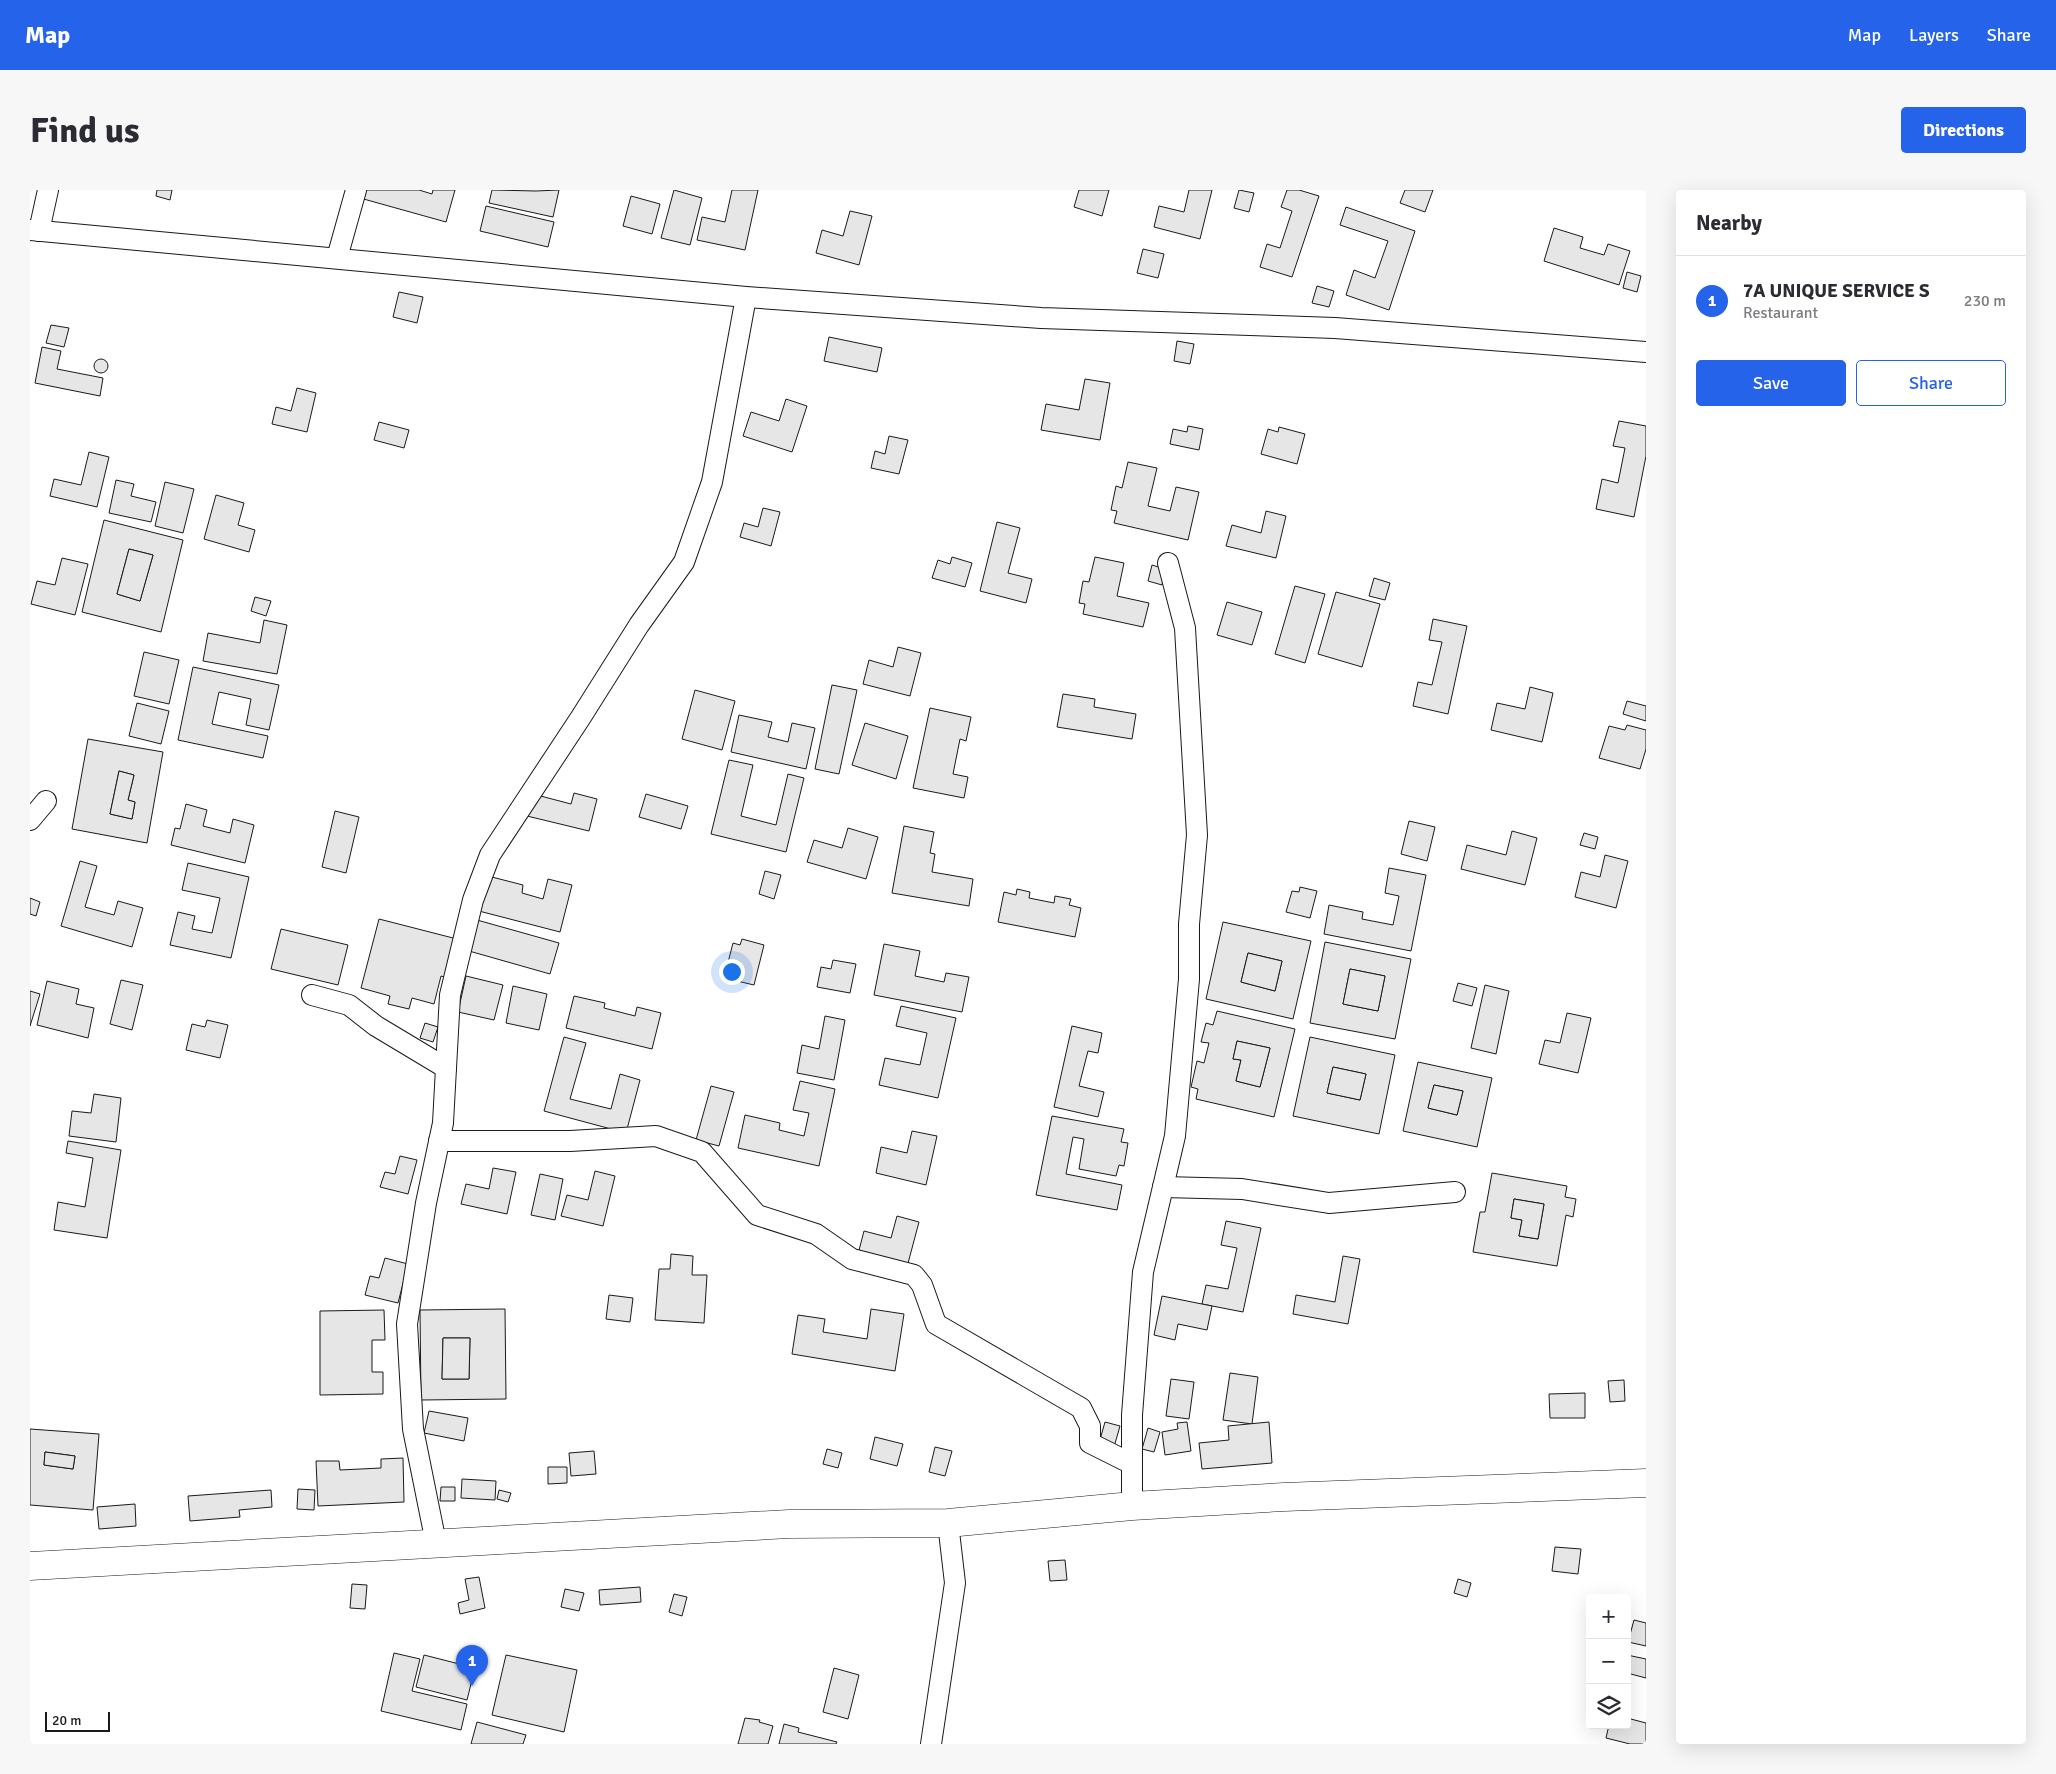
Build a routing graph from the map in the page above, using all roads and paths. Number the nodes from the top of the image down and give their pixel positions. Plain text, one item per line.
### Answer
1 (48, 190) edge
2 (356, 190) edge
3 (35, 230) edge
4 (337, 258) junction
5 (746, 296) junction
6 (1646, 352) edge
7 (1168, 563) dead end
8 (46, 801) dead end
9 (30, 820) edge
10 (312, 995) dead end
11 (446, 1068) junction
12 (439, 1141) junction
13 (1163, 1187) junction
14 (1455, 1192) dead end
15 (1132, 1464) junction
16 (1646, 1483) edge
17 (1132, 1506) junction
18 (948, 1522) junction
19 (436, 1543) junction
20 (30, 1566) edge
21 (931, 1744) edge

1 - 3 street
2 - 4 street
3 - 4 street
4 - 5 street
5 - 6 street
5 - 11 street
7 - 13 street
8 - 9 street
10 - 11 street
11 - 12 street
12 - 15 street
12 - 19 street
13 - 14 street
13 - 15 street
15 - 17 street
16 - 17 highway
17 - 18 highway
18 - 19 highway
18 - 21 street
19 - 20 highway

